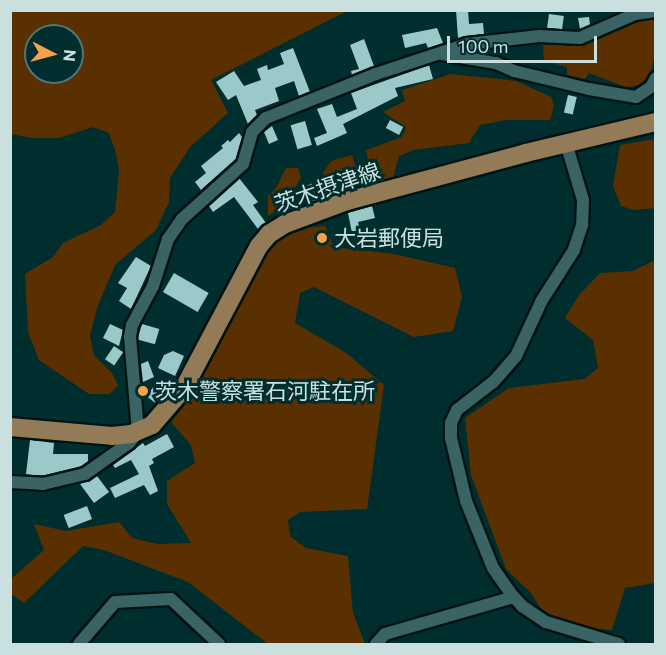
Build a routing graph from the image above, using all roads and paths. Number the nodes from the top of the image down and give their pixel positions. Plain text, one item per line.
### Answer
1 (656, 11) edge
2 (438, 54) junction
3 (656, 78) edge
4 (656, 122) edge
5 (566, 144) junction
6 (10, 427) edge
7 (138, 432) junction
8 (10, 482) edge
9 (514, 597) junction
10 (582, 639) edge
11 (79, 645) edge
12 (219, 645) edge
13 (376, 645) edge
14 (619, 645) edge

1 - 2 street
2 - 3 street
2 - 7 street
4 - 5 main road, 茨木摂津線
5 - 7 main road, 茨木摂津線
5 - 9 street
6 - 7 main road, 茨木摂津線
7 - 8 street
9 - 10 street
9 - 13 street
10 - 14 street
11 - 12 street

